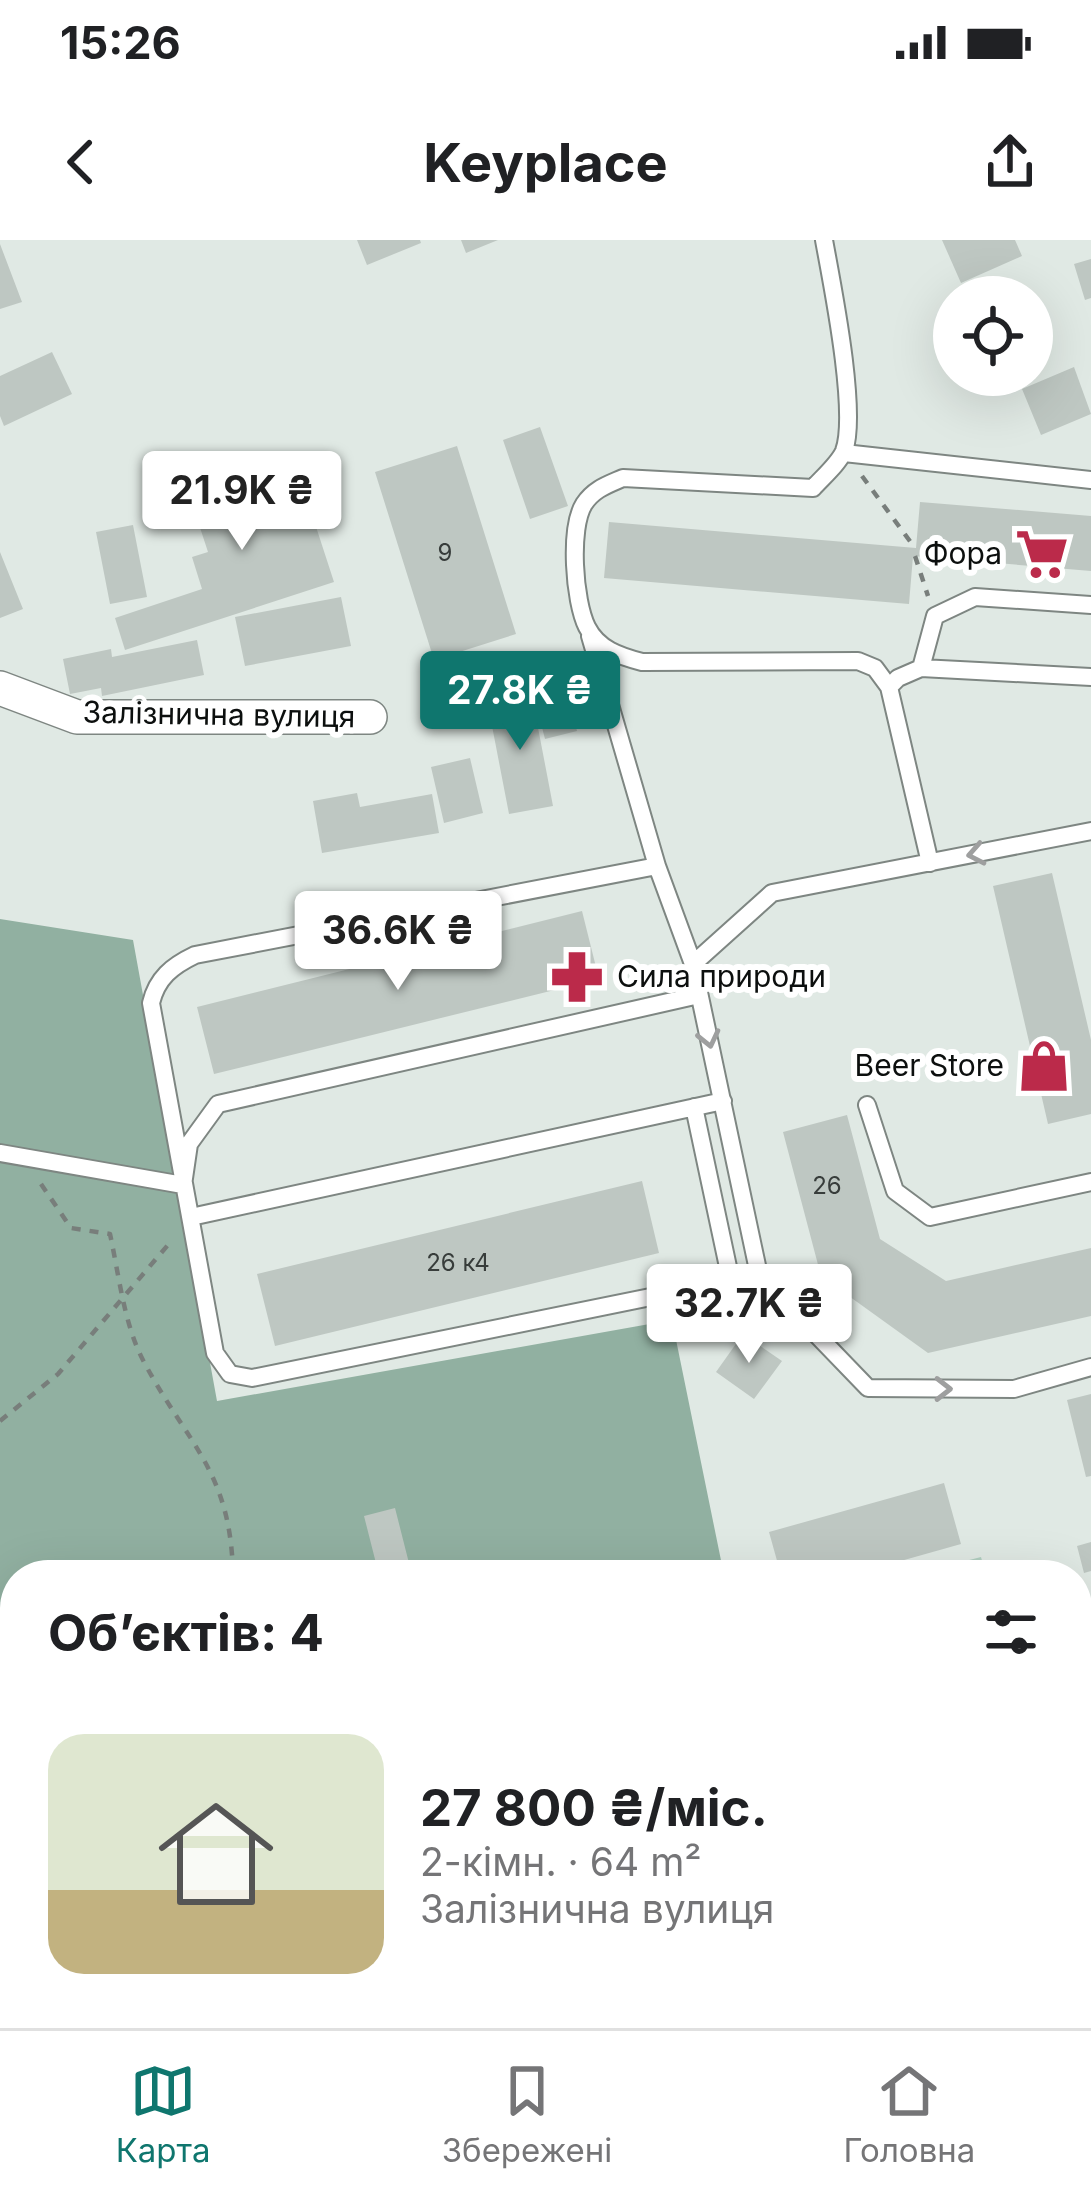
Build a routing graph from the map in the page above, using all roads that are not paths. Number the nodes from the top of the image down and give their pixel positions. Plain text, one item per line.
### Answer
1 (824, 240) edge
2 (844, 453) junction
3 (1091, 481) edge
4 (1091, 604) edge
5 (587, 628) junction
6 (921, 668) junction
7 (1091, 676) edge
8 (889, 687) junction
9 (0, 688) edge
10 (370, 717) dead end
11 (1091, 832) edge
12 (930, 862) junction
13 (657, 866) junction
14 (694, 964) junction
15 (699, 995) junction
16 (723, 1101) junction
17 (867, 1105) dead end
18 (694, 1107) junction
19 (0, 1153) edge
20 (1091, 1182) edge
21 (183, 1185) junction
22 (191, 1217) junction
23 (759, 1275) junction
24 (731, 1281) junction
25 (1091, 1367) edge

1 - 2 lane
2 - 3 lane
2 - 5 lane
4 - 6 lane
5 - 8 lane
5 - 13 lane
6 - 7 lane
6 - 8 lane
8 - 12 lane
9 - 10 street, Залізнична вулиця
11 -> 12 lane
12 - 14 lane
13 - 14 lane
13 - 21 lane
14 - 15 lane
15 -> 16 lane
15 - 21 lane
16 - 18 lane
16 - 23 lane
17 - 20 lane
18 - 22 lane
18 - 24 lane
19 - 21 lane
21 - 22 lane
22 - 24 lane
23 - 24 lane
23 -> 25 lane

